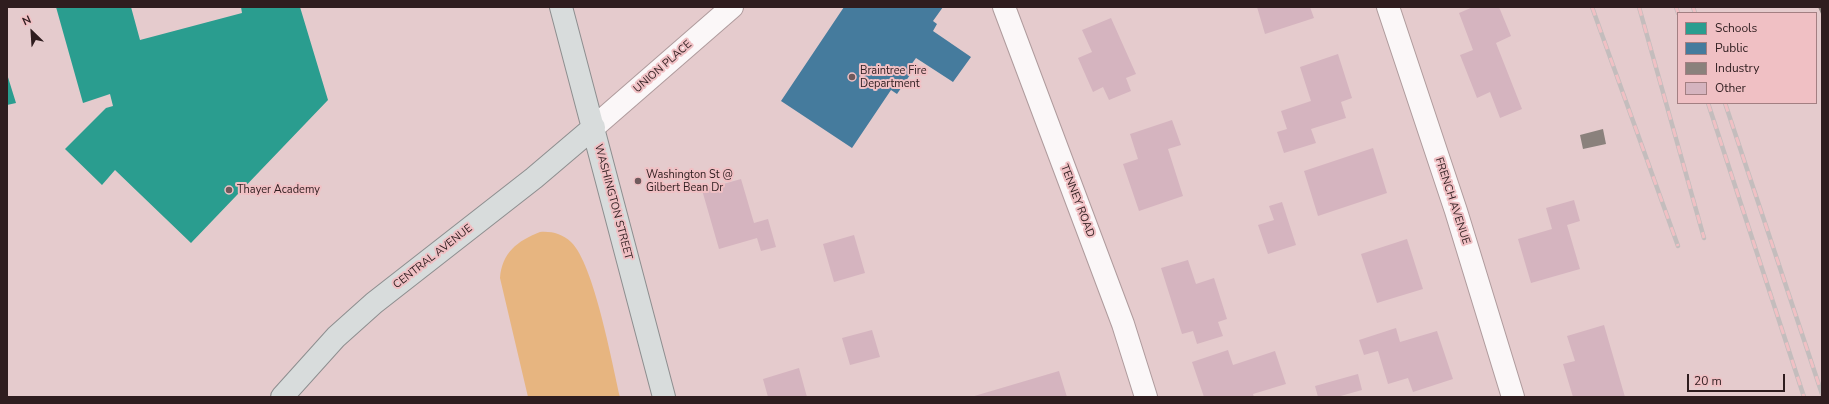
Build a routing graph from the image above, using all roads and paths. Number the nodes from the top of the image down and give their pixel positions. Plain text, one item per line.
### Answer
1 (732, 7) edge
2 (1004, 7) edge
3 (1388, 7) edge
4 (564, 12) edge
5 (594, 127) junction
6 (282, 397) edge
7 (664, 397) edge
8 (1146, 397) edge
9 (1513, 397) edge

1 - 5 street, UNION PLACE
2 - 8 street, TENNEY ROAD
3 - 9 street, FRENCH AVENUE
4 - 5 main road, WASHINGTON STREET
5 - 6 main road, CENTRAL AVENUE
5 - 7 main road, WASHINGTON STREET

